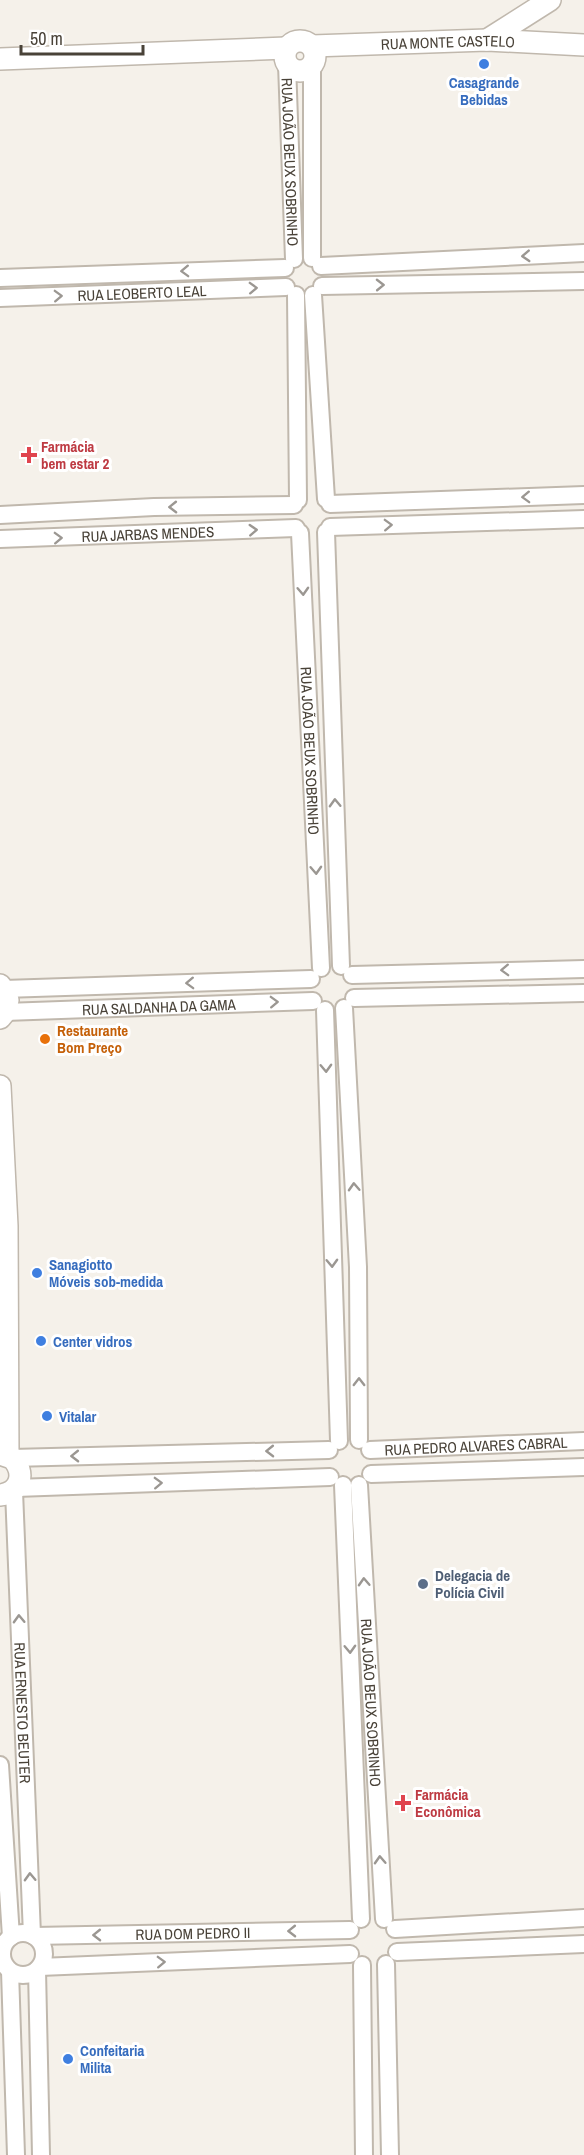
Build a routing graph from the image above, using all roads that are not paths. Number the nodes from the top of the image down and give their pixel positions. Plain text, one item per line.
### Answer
1 (550, 0) edge
2 (488, 40) junction
3 (584, 45) edge
4 (312, 55) junction
5 (286, 56) junction
6 (0, 59) edge
7 (584, 253) edge
8 (316, 262) junction
9 (290, 263) junction
10 (0, 278) edge
11 (584, 281) edge
12 (317, 290) junction
13 (291, 291) junction
14 (0, 298) edge
15 (584, 495) edge
16 (328, 501) junction
17 (296, 502) junction
18 (0, 515) edge
19 (584, 519) edge
20 (328, 530) junction
21 (298, 531) junction
22 (0, 539) edge
23 (584, 969) edge
24 (534, 970) junction
25 (347, 971) junction
26 (316, 973) junction
27 (2, 987) edge
28 (584, 993) edge
29 (536, 996) junction
30 (349, 1003) junction
31 (319, 1005) junction
32 (3, 1015) edge
33 (0, 1086) edge
34 (584, 1441) edge
35 (334, 1445) junction
36 (364, 1445) junction
37 (186, 1453) junction
38 (120, 1455) junction
39 (7, 1456) edge
40 (584, 1467) edge
41 (351, 1480) junction
42 (188, 1482) junction
43 (121, 1484) junction
44 (10, 1491) edge
45 (0, 1765) edge
46 (584, 1918) edge
47 (390, 1924) junction
48 (356, 1925) junction
49 (33, 1936) junction
50 (6, 1938) edge
51 (584, 1944) edge
52 (392, 1958) junction
53 (356, 1959) junction
54 (39, 1968) junction
55 (6, 1969) edge
56 (16, 2155) edge
57 (41, 2155) edge
58 (364, 2155) edge
59 (390, 2155) edge

1 - 2 street
2 - 3 street, RUA MONTE CASTELO
2 - 4 street, RUA MONTE CASTELO
4 - 5 street, RUA MONTE CASTELO
4 - 8 street, RUA JOÃO BEUX SOBRINHO
5 - 6 street
5 - 9 street, RUA JOÃO BEUX SOBRINHO
7 -> 8 street
8 - 9 street
8 - 12 street
9 -> 10 street, RUA LEOBERTO LEAL
9 - 13 street
12 -> 11 street
12 - 13 street
12 - 16 street
14 -> 13 street, RUA LEOBERTO LEAL
13 - 17 street
15 -> 16 street
16 - 17 street
16 - 20 street
17 -> 18 street, RUA JARBAS MENDES
17 - 21 street
20 -> 19 street
20 - 21 street
25 -> 20 street, RUA JOÃO BEUX SOBRINHO
22 -> 21 street, RUA JARBAS MENDES
21 -> 26 street, RUA JOÃO BEUX SOBRINHO
23 - 24 street
24 -> 25 street
24 - 29 street
25 - 26 street
25 - 30 street
26 -> 27 street, RUA SALDANHA DA GAMA
26 - 31 street
27 - 32 street
28 - 29 street
29 - 30 street
30 - 31 street
36 -> 30 street
32 -> 31 street, RUA SALDANHA DA GAMA
31 -> 35 street
33 - 39 street
34 - 36 street, RUA PEDRO ALVARES CABRAL
35 - 36 street, RUA PEDRO ALVARES CABRAL
35 -> 37 street
35 - 41 street
36 - 41 street
37 - 38 street
37 - 42 street
38 -> 39 street
38 - 43 street
39 - 44 street
40 - 41 street, RUA PEDRO ALVARES CABRAL
41 - 42 street, RUA PEDRO ALVARES CABRAL
47 -> 41 street, RUA JOÃO BEUX SOBRINHO
41 -> 48 street, RUA JOÃO BEUX SOBRINHO
43 -> 42 street, RUA PEDRO ALVARES CABRAL
43 - 44 street, RUA PEDRO ALVARES CABRAL
49 -> 44 street, RUA ERNESTO BEUTER
45 - 50 street, RUA ERNESTO BEUTER
46 - 47 street
47 - 48 street
47 - 52 street
48 -> 49 street, RUA DOM PEDRO II
48 - 53 street
49 - 50 street
49 - 54 street
50 - 55 street
51 - 52 street
52 - 53 street
52 - 59 street
54 -> 53 street, RUA DOM PEDRO II
53 - 58 street
54 - 55 street
54 - 57 street
55 - 56 street

